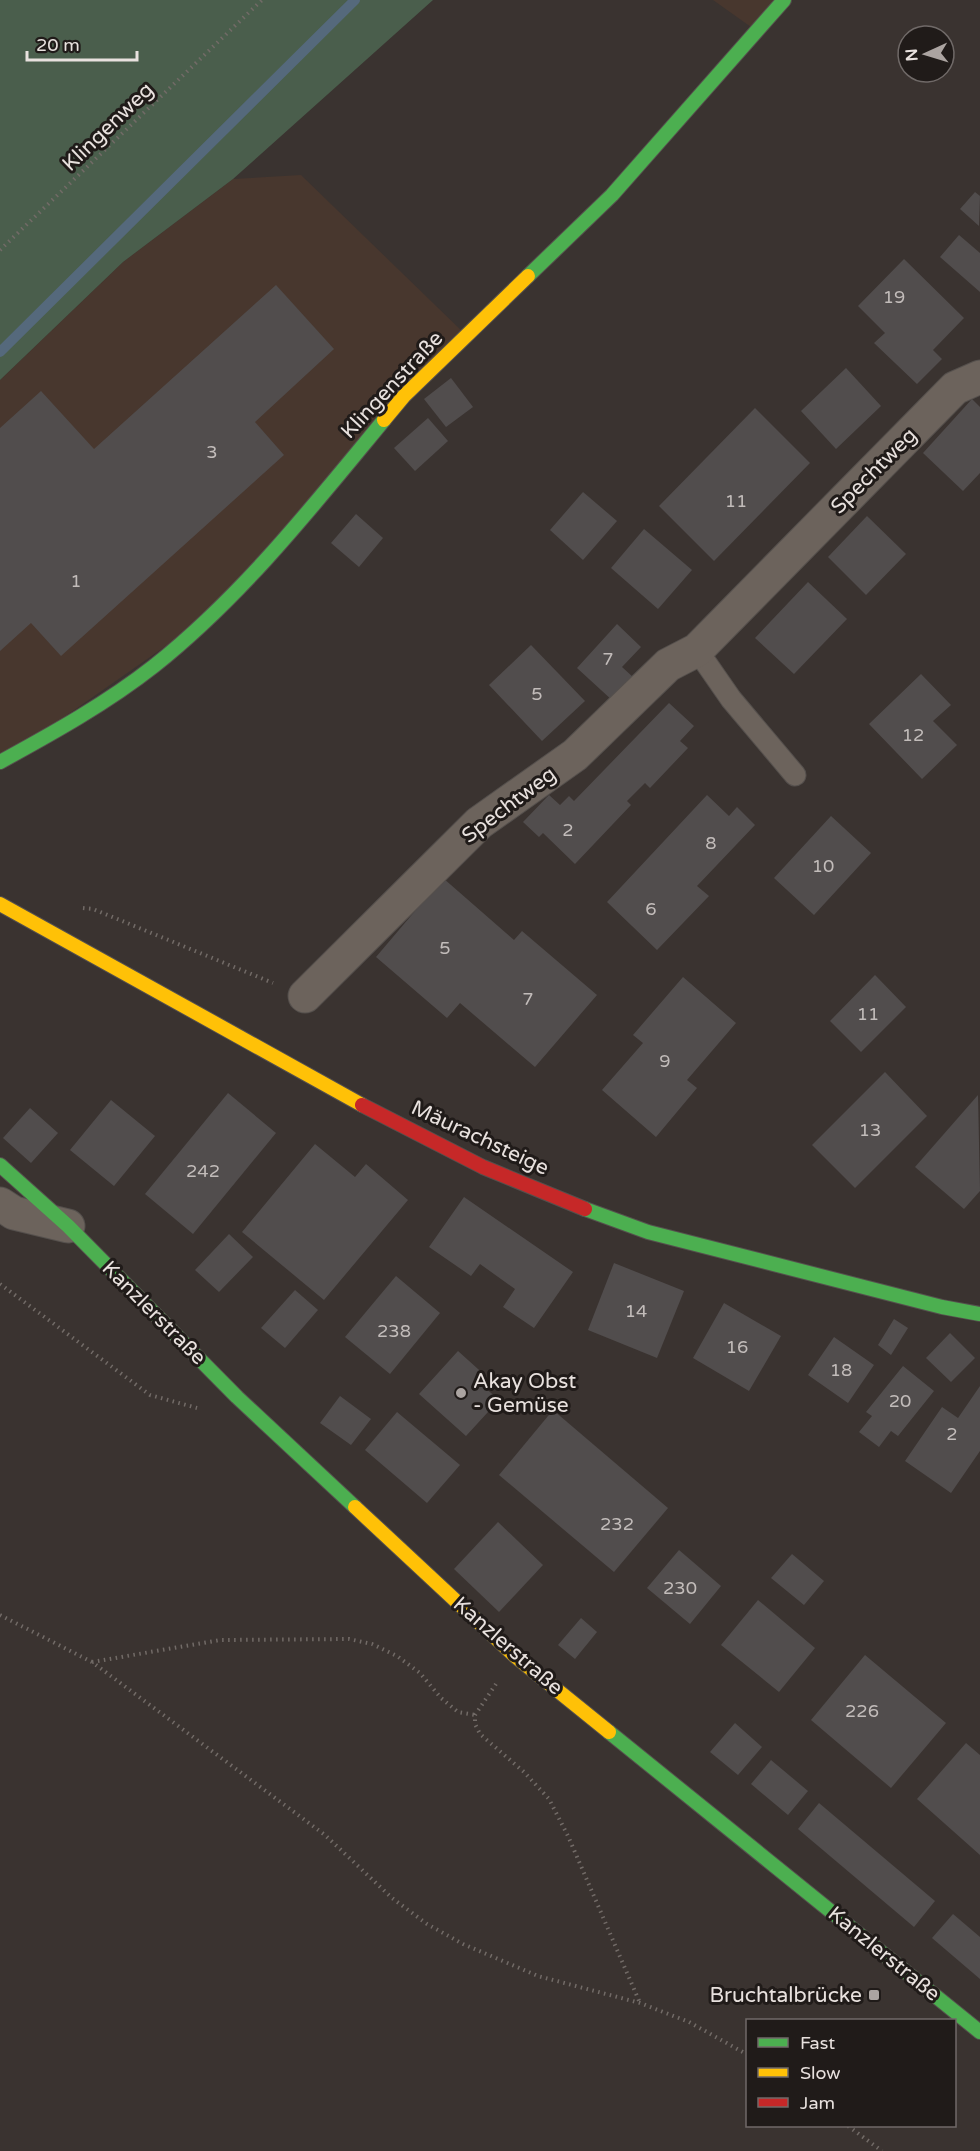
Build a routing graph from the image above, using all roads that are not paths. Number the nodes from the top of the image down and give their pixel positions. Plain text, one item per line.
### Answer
1 (784, 0) edge
2 (980, 377) edge
3 (697, 650) junction
4 (0, 762) edge
5 (795, 775) dead end
6 (0, 904) edge
7 (304, 996) road end
8 (0, 1165) edge
9 (0, 1204) edge
10 (68, 1226) junction
11 (980, 1314) edge
12 (980, 2032) edge

1 - 4 street, Klingenstraße
2 - 3 street, Spechtweg
3 - 5 lane
3 - 7 street, Spechtweg
6 - 11 street, Mäurachsteige
8 - 10 street, Kanzlerstraße
9 - 10 street
10 - 12 street, Kanzlerstraße

